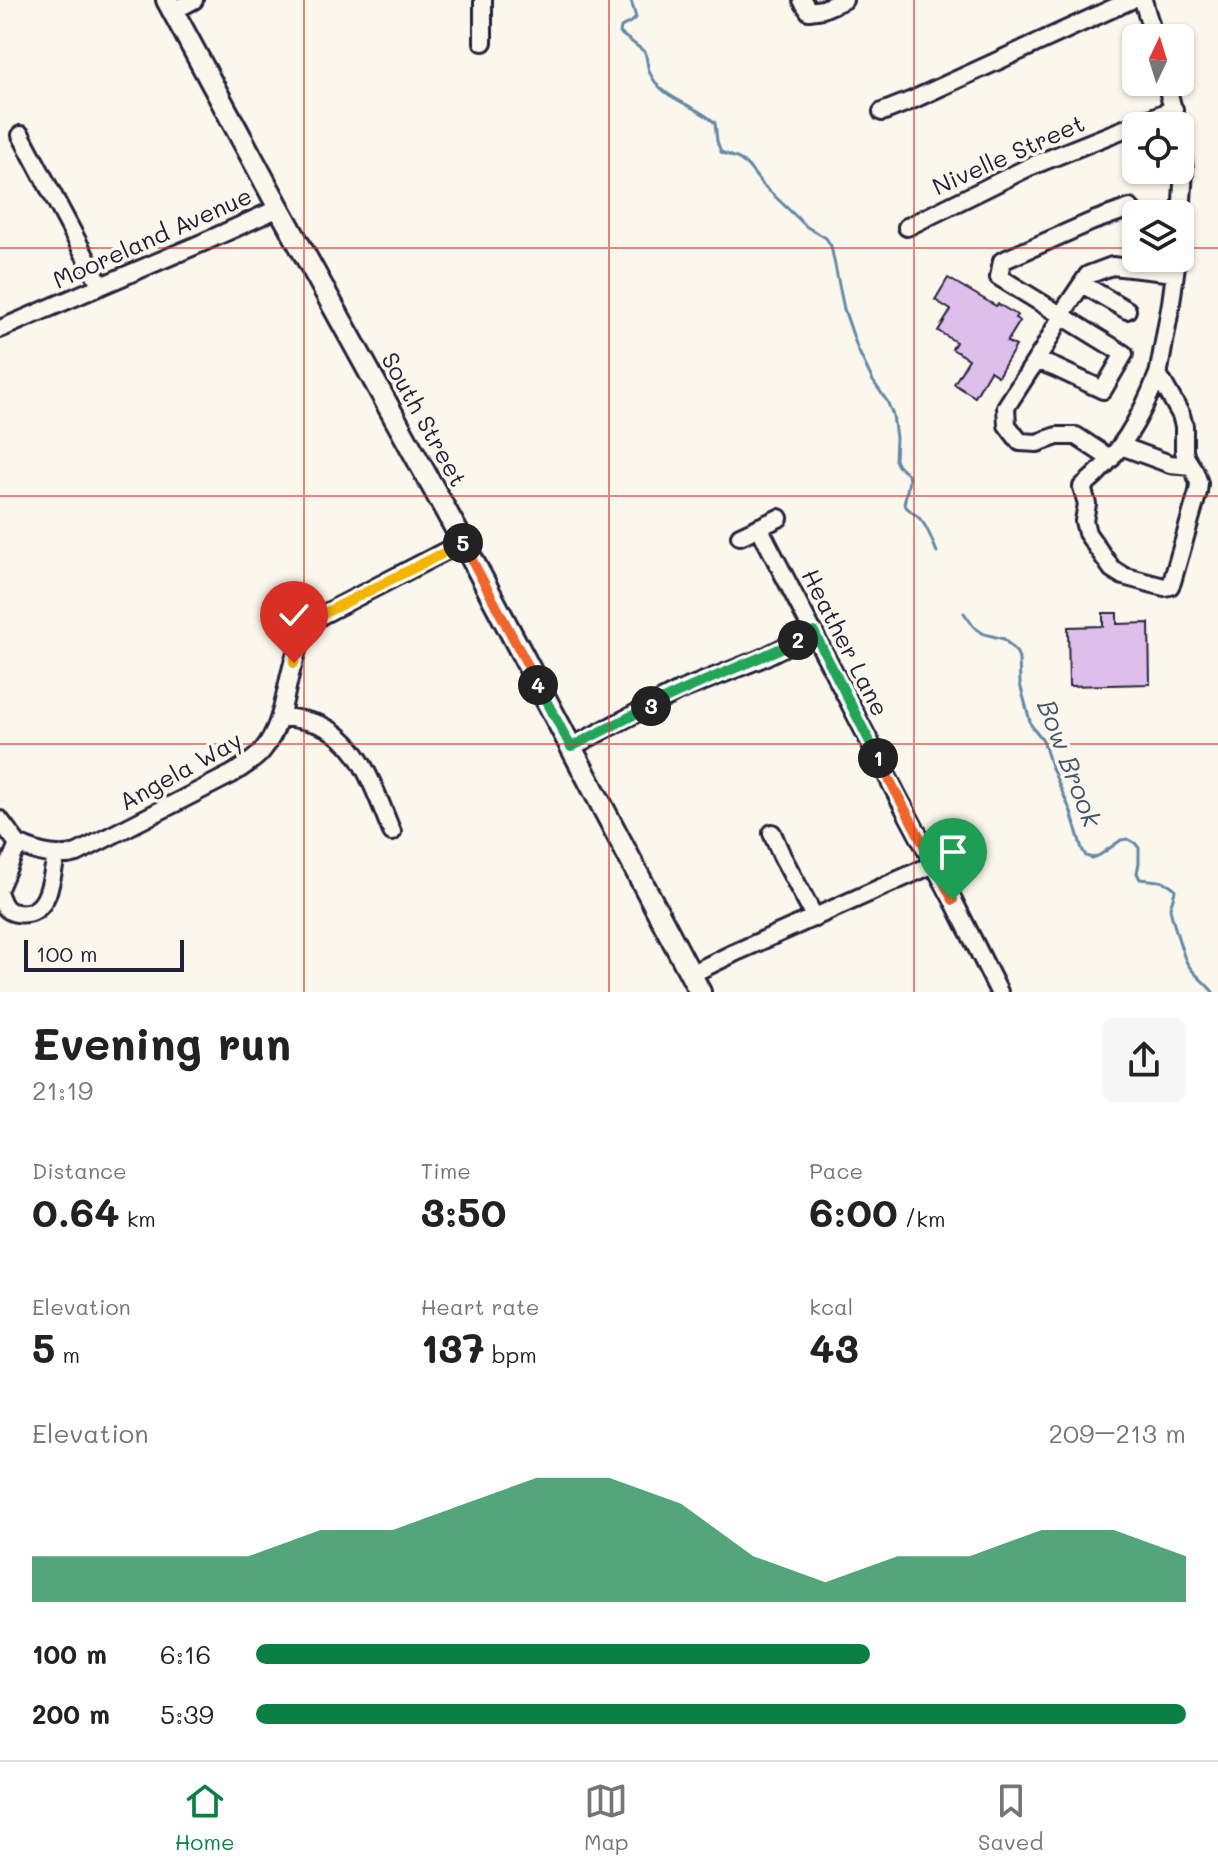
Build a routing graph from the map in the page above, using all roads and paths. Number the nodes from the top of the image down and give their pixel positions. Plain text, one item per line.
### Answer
1 (194, 0) edge
2 (483, 0) edge
3 (844, 0) edge
4 (1131, 0) edge
5 (1143, 0) edge
6 (806, 5) edge
7 (170, 6) edge
8 (1150, 24) edge
9 (483, 42) dead end
10 (1170, 96) edge
11 (1174, 109) junction
12 (882, 112) dead end
13 (1175, 112) edge
14 (21, 135) dead end
15 (279, 208) junction
16 (1122, 211) edge
17 (907, 227) dead end
18 (1122, 267) edge
19 (1175, 272) edge
20 (1082, 284) junction
21 (101, 286) junction
22 (1127, 310) dead end
23 (1061, 316) junction
24 (0, 329) edge
25 (1036, 360) junction
26 (1158, 374) junction
27 (1116, 452) junction
28 (1191, 466) junction
29 (779, 518) dead end
30 (759, 527) junction
31 (740, 536) dead end
32 (463, 542) junction
33 (814, 632) junction
34 (280, 716) junction
35 (571, 747) junction
36 (0, 820) edge
37 (392, 832) dead end
38 (772, 833) dead end
39 (18, 844) junction
40 (56, 856) junction
41 (934, 864) junction
42 (0, 886) edge
43 (0, 897) edge
44 (815, 918) junction
45 (696, 983) edge
46 (999, 992) edge

1 - 7 street
2 - 9 street
3 - 6 street
4 - 12 street
5 - 8 street
7 - 15 main road, South Street
10 - 11 street
11 - 13 street
11 - 17 street, Nivelle Street
14 - 21 street
15 - 21 street, Mooreland Avenue
15 - 32 main road, South Street
16 - 23 street
18 - 20 street
19 - 26 street
20 - 22 street
20 - 23 street
21 - 24 street, Mooreland Avenue
23 - 25 street
23 - 25 street
25 - 27 street
26 - 27 street
26 - 28 street
27 - 28 street
27 - 28 street
29 - 30 street
30 - 31 street
30 - 33 street, Heather Lane
32 - 34 street, Angela Way
32 - 35 main road, South Street
33 - 35 street
33 - 41 street, Heather Lane
34 - 37 street
34 - 40 street, Angela Way
35 - 45 main road, South Street
36 - 39 street
38 - 44 street
39 - 40 street
39 - 42 street
40 - 43 street
41 - 44 street
41 - 46 street, Heather Lane
44 - 45 street

